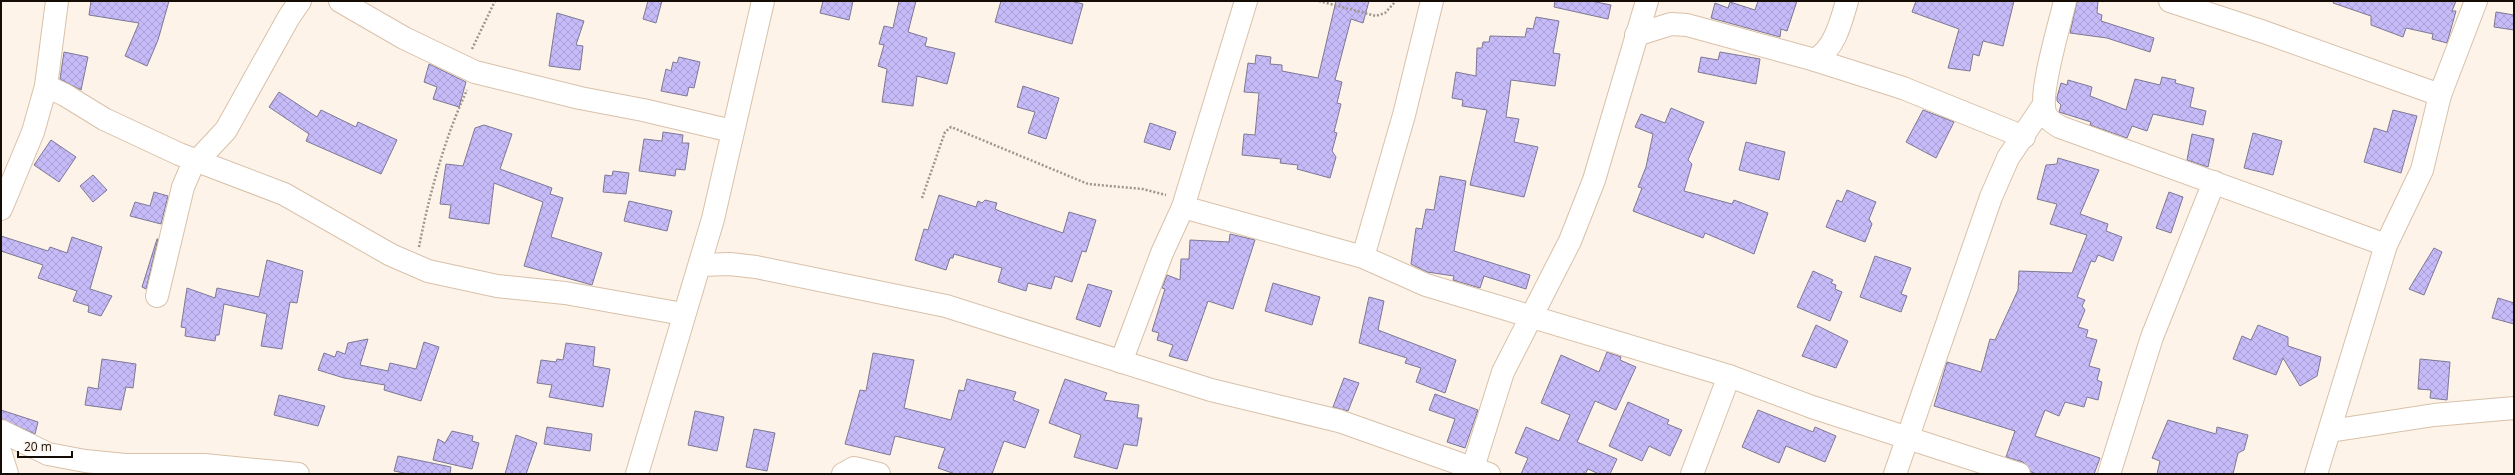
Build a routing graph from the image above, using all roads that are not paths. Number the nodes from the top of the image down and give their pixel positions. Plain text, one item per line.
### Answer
1 (58, 1) edge
2 (300, 1) edge
3 (340, 1) edge
4 (763, 1) edge
5 (1246, 1) edge
6 (1432, 1) edge
7 (1647, 1) edge
8 (1847, 1) edge
9 (2065, 1) edge
10 (2170, 1) edge
11 (2476, 1) edge
12 (1636, 35) junction
13 (1815, 60) junction
14 (46, 86) junction
15 (2440, 95) junction
16 (2043, 106) junction
17 (732, 131) junction
18 (2024, 137) junction
19 (196, 159) junction
20 (2214, 182) junction
21 (3, 197) edge
22 (1184, 204) junction
23 (2386, 245) junction
24 (1363, 257) junction
25 (700, 265) junction
26 (157, 296) dead end
27 (684, 314) junction
28 (1531, 317) junction
29 (1121, 362) junction
30 (1729, 376) junction
31 (2514, 408) edge
32 (1, 431) edge
33 (2330, 431) junction
34 (1908, 439) junction
35 (1, 454) edge
36 (80, 468) edge
37 (1478, 472) edge
38 (7, 474) edge
39 (298, 474) edge
40 (637, 474) edge
41 (843, 474) edge
42 (879, 474) edge
43 (1692, 474) edge
44 (1896, 474) edge
45 (2019, 474) edge
46 (2110, 474) edge
47 (2316, 474) edge

1 - 14 street
2 - 19 street
3 - 17 street
4 - 17 street
5 - 22 street
6 - 24 street
7 - 12 street
8 - 13 street
9 - 16 street
10 - 15 street
11 - 15 street
12 - 13 street
12 - 28 street
13 - 18 street
14 - 19 street
14 - 21 street
15 - 23 street
16 - 18 street
16 - 20 street
17 - 25 street
18 - 34 street
19 - 26 street
19 - 27 street
20 - 23 street
20 - 46 street
22 - 24 street
22 - 29 street
23 - 33 street
24 - 28 street
25 - 27 street
25 - 29 street
27 - 40 street
28 - 30 street
28 - 37 street
29 - 37 street
30 - 34 street
30 - 43 street
31 - 33 street
32 - 36 street
33 - 47 street
34 - 44 street
34 - 45 street
35 - 38 street
36 - 39 street
41 - 42 street

